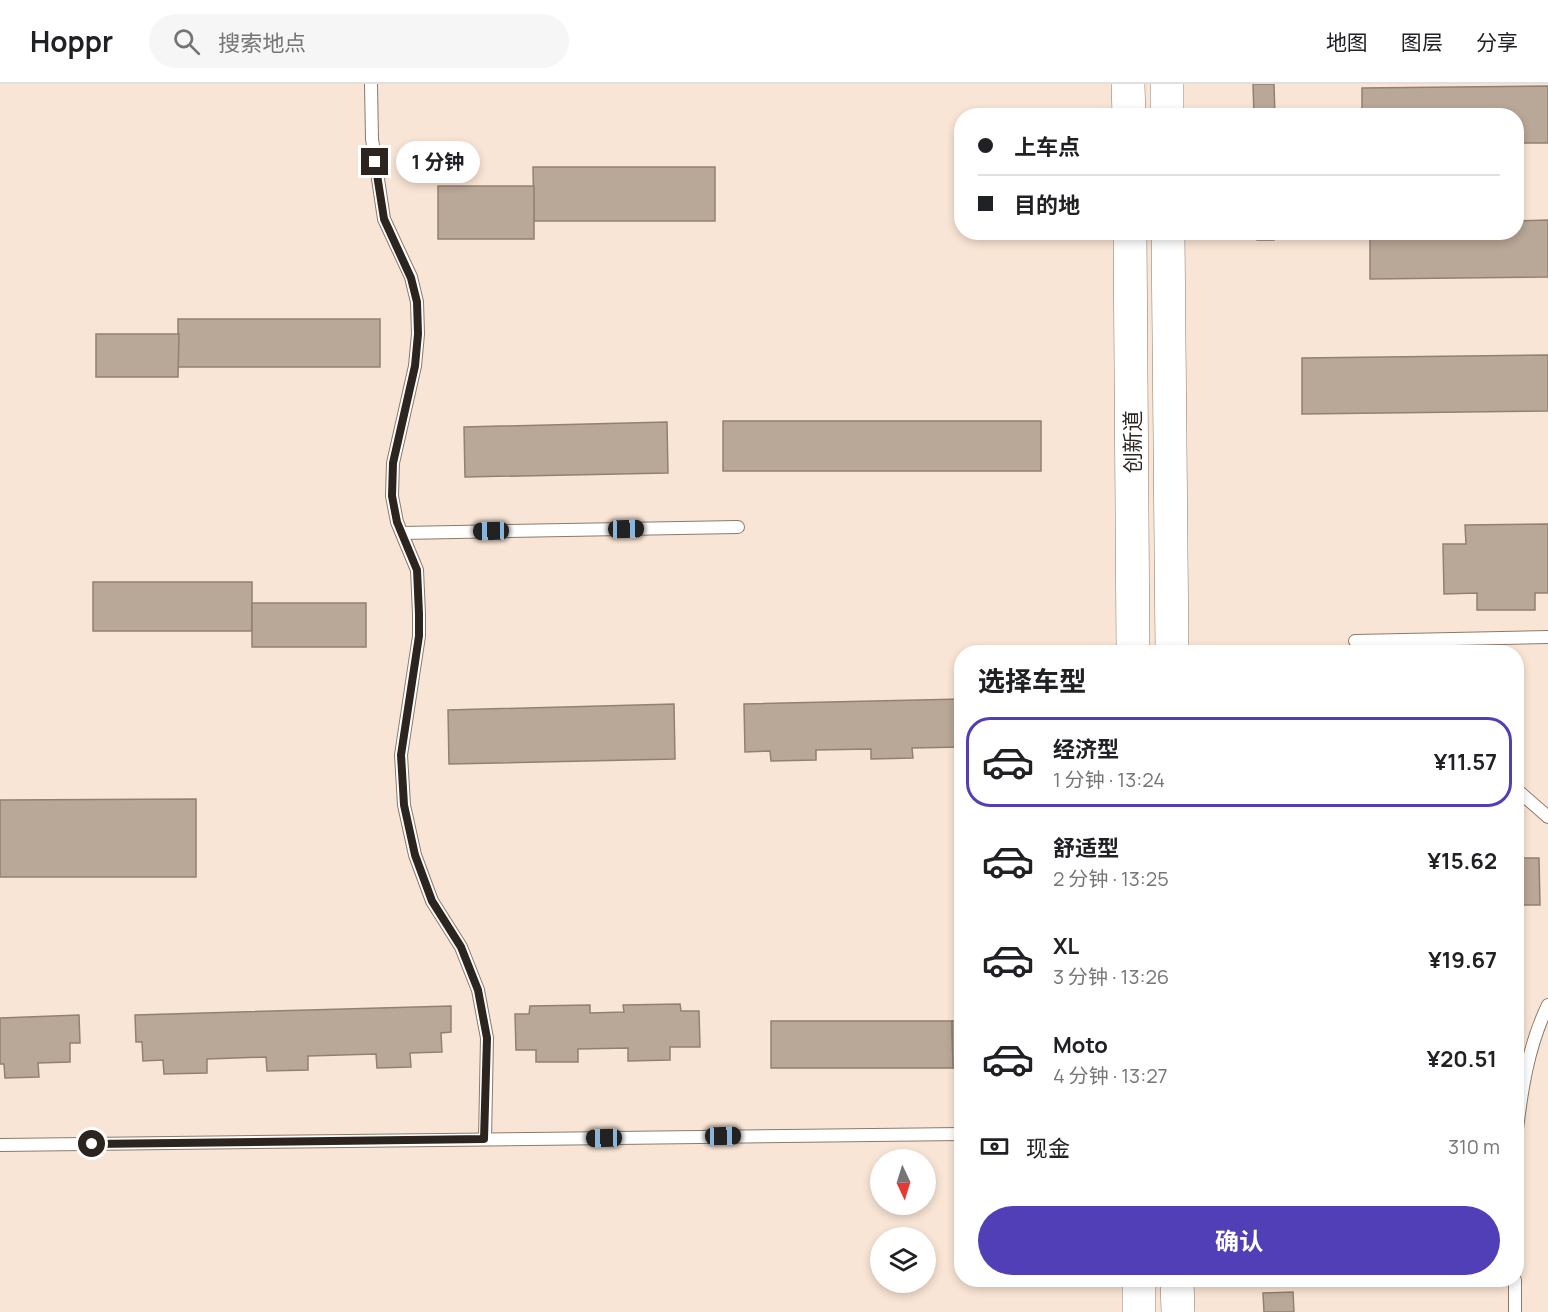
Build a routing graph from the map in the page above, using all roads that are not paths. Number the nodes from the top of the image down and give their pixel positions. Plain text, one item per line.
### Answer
1 (371, 84) edge
2 (1128, 84) edge
3 (1167, 84) edge
4 (1129, 108) edge
5 (1167, 108) edge
6 (1130, 240) edge
7 (1168, 240) edge
8 (738, 527) dead end
9 (402, 533) junction
10 (1548, 637) edge
11 (1133, 645) edge
12 (1172, 645) edge
13 (1360, 645) edge
14 (1524, 796) edge
15 (1548, 818) edge
16 (1548, 1005) edge
17 (1524, 1081) edge
18 (954, 1134) edge
19 (484, 1139) junction
20 (0, 1145) edge
21 (1139, 1287) edge
22 (1177, 1287) edge
23 (1515, 1287) edge
24 (1139, 1312) edge
25 (1178, 1312) edge
26 (1515, 1312) edge

1 - 9 lane
2 - 4 street
3 - 5 street
6 - 11 street, 创新道
7 - 12 street, 创新道
8 - 9 lane
9 - 19 lane
10 - 13 lane
14 - 15 lane
16 - 17 lane
18 - 19 lane
19 - 20 lane
21 - 24 street
22 - 25 street
23 - 26 lane

